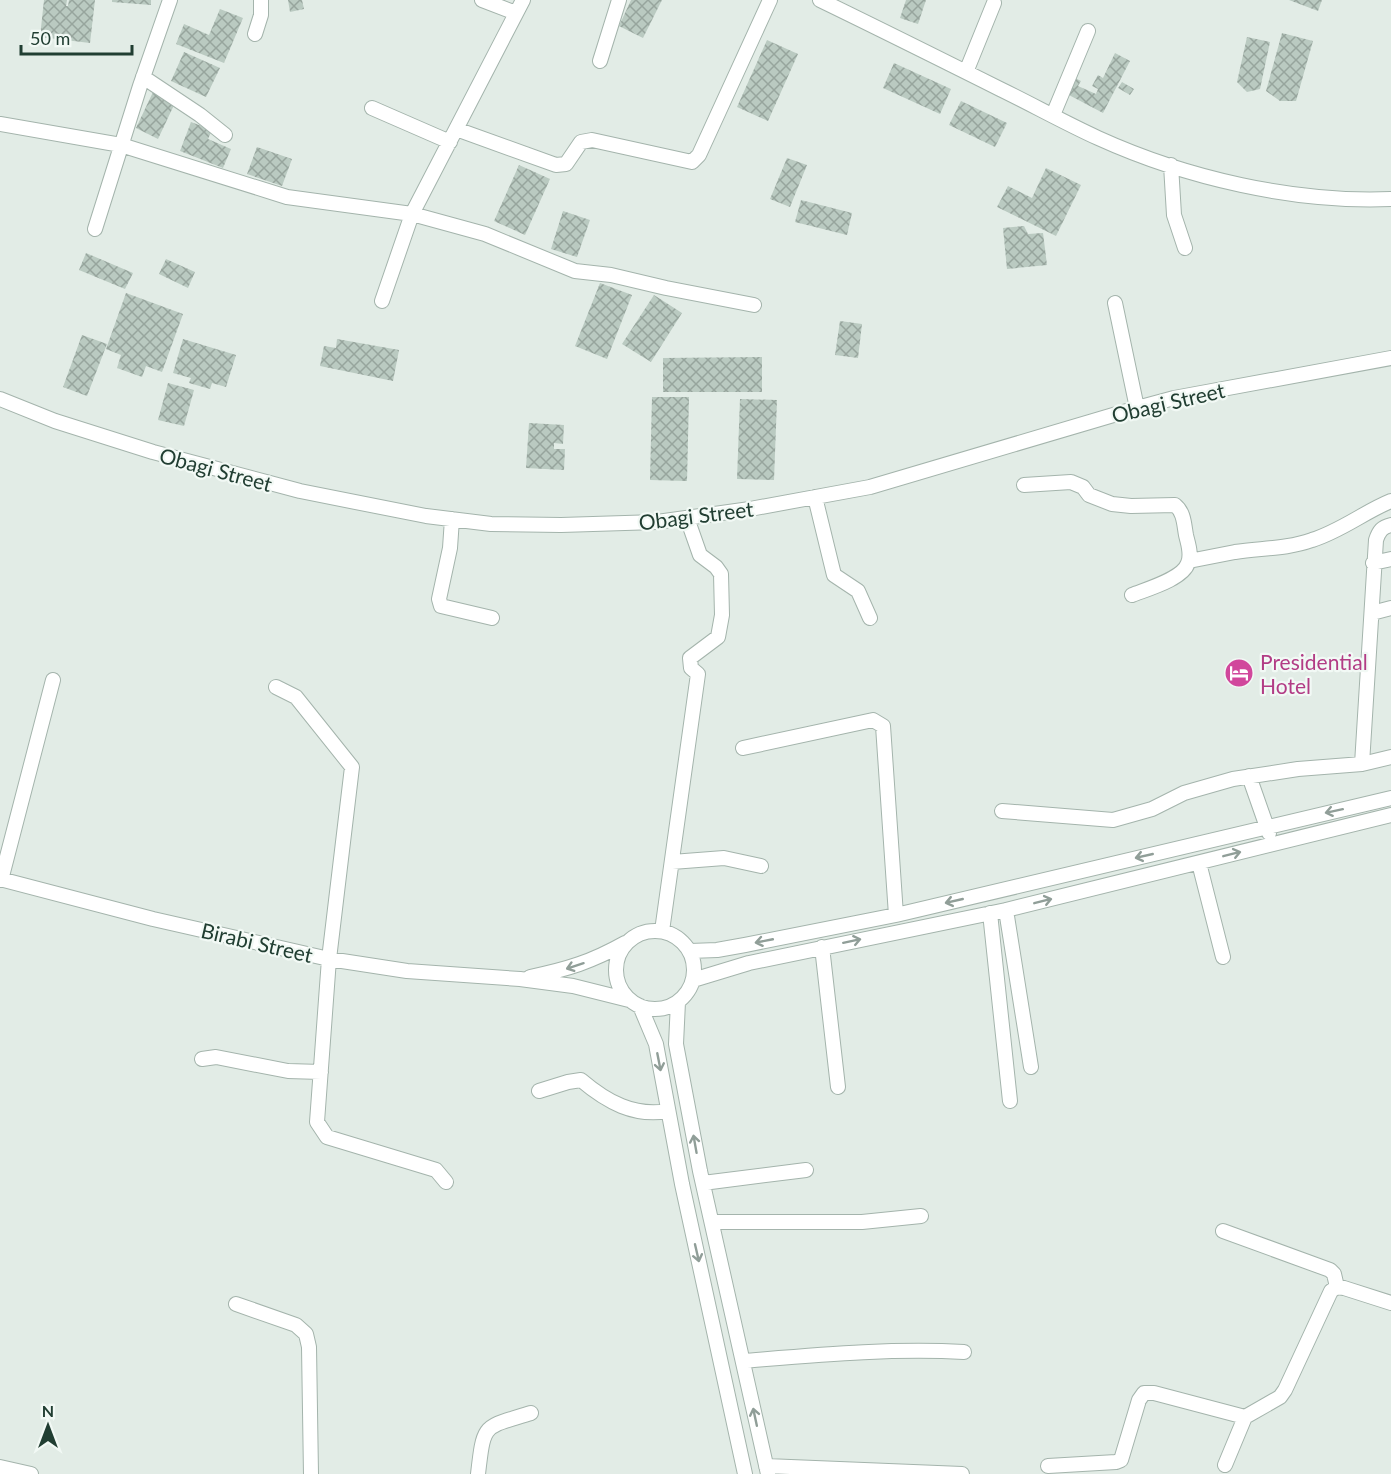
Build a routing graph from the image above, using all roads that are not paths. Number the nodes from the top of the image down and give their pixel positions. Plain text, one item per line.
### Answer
1 (170, 0) edge
2 (261, 0) edge
3 (482, 0) edge
4 (619, 0) edge
5 (770, 0) edge
6 (820, 0) edge
7 (994, 3) dead end
8 (520, 6) edge
9 (1088, 31) dead end
10 (255, 34) dead end
11 (600, 61) dead end
12 (966, 72) junction
13 (143, 77) junction
14 (372, 108) dead end
15 (1053, 115) junction
16 (0, 124) edge
17 (225, 135) dead end
18 (453, 136) junction
19 (121, 145) junction
20 (1171, 165) junction
21 (1391, 199) edge
22 (412, 214) junction
23 (95, 229) dead end
24 (1185, 248) dead end
25 (382, 301) dead end
26 (1115, 303) dead end
27 (754, 305) dead end
28 (1391, 358) edge
29 (0, 399) edge
30 (1137, 408) junction
31 (1024, 485) dead end
32 (815, 497) junction
33 (1391, 501) edge
34 (687, 518) junction
35 (452, 519) junction
36 (1391, 525) edge
37 (1391, 559) edge
38 (1189, 561) junction
39 (1374, 563) junction
40 (1132, 596) dead end
41 (1391, 608) edge
42 (1372, 613) junction
43 (492, 618) dead end
44 (870, 618) dead end
45 (53, 680) dead end
46 (276, 687) dead end
47 (743, 748) dead end
48 (1391, 757) edge
49 (1362, 764) junction
50 (1249, 776) junction
51 (1385, 799) edge
52 (1002, 811) dead end
53 (1387, 816) edge
54 (1268, 826) junction
55 (1271, 844) junction
56 (672, 862) junction
57 (1199, 862) junction
58 (761, 866) dead end
59 (0, 879) edge
60 (1006, 910) junction
61 (990, 913) junction
62 (896, 915) junction
63 (662, 931) junction
64 (627, 942) junction
65 (822, 947) junction
66 (690, 951) junction
67 (1224, 957) dead end
68 (329, 959) junction
69 (520, 979) junction
70 (693, 980) junction
71 (678, 1002) junction
72 (634, 1003) junction
73 (202, 1059) dead end
74 (1031, 1067) dead end
75 (321, 1072) junction
76 (838, 1087) dead end
77 (539, 1091) dead end
78 (1010, 1101) dead end
79 (668, 1111) junction
80 (806, 1170) dead end
81 (446, 1182) dead end
82 (703, 1183) junction
83 (921, 1216) dead end
84 (713, 1222) junction
85 (1224, 1232) dead end
86 (1337, 1287) junction
87 (1391, 1303) edge
88 (236, 1304) dead end
89 (964, 1352) dead end
90 (743, 1361) junction
91 (531, 1413) dead end
92 (1245, 1417) junction
93 (1226, 1465) dead end
94 (1048, 1466) dead end
95 (0, 1467) edge
96 (767, 1470) edge
97 (31, 1474) edge
98 (311, 1474) edge
99 (478, 1474) edge
100 (745, 1474) edge
101 (962, 1474) edge

1 - 13 street
2 - 10 street
3 - 8 street
4 - 11 street
5 - 18 street
6 - 12 street
7 - 12 street
8 - 18 street
9 - 15 street
12 - 15 street
13 - 17 street
13 - 19 street
14 - 18 street
15 - 20 street
16 - 19 street
18 - 22 street
19 - 22 street
19 - 23 street
20 - 21 street
20 - 24 street
22 - 25 street
22 - 27 street
26 - 30 street
28 - 30 street, Obagi Street
29 - 35 street, Obagi Street
30 - 32 street, Obagi Street
31 - 38 street
32 - 34 street, Obagi Street
32 - 44 street
33 - 38 street
34 - 35 street, Obagi Street
34 - 56 street
35 - 43 street
36 - 39 street
37 - 39 street
38 - 40 street
39 - 42 street
41 - 42 street
42 - 49 street
45 - 59 street
46 - 68 street
47 - 62 street
48 - 49 street
49 - 50 street
50 - 52 street
50 - 54 street
51 - 53 street
51 -> 54 street
53 - 55 street
54 - 55 street
54 -> 62 street
57 -> 55 street
56 - 58 street
56 - 63 street
60 -> 57 street
57 - 67 street
59 - 68 street, Birabi Street
60 - 61 street
60 - 74 street
65 -> 61 street
61 - 78 street
62 -> 66 street
63 - 64 street
63 - 66 street
64 -> 69 street
64 - 72 street
65 - 70 street
65 - 76 street
66 - 70 street
68 - 69 street, Birabi Street
68 - 75 street
69 - 72 street
70 - 71 street
71 - 72 street
82 -> 71 street
72 -> 79 street
73 - 75 street
75 - 81 street
77 - 79 street
79 -> 100 street
80 - 82 street
82 - 84 street
83 - 84 street
84 - 90 street
85 - 86 street
86 - 87 street
86 - 92 street
88 - 98 street
89 - 90 street
96 -> 90 street
91 - 99 street
92 - 93 street
92 - 94 street
95 - 97 street
96 - 101 street

